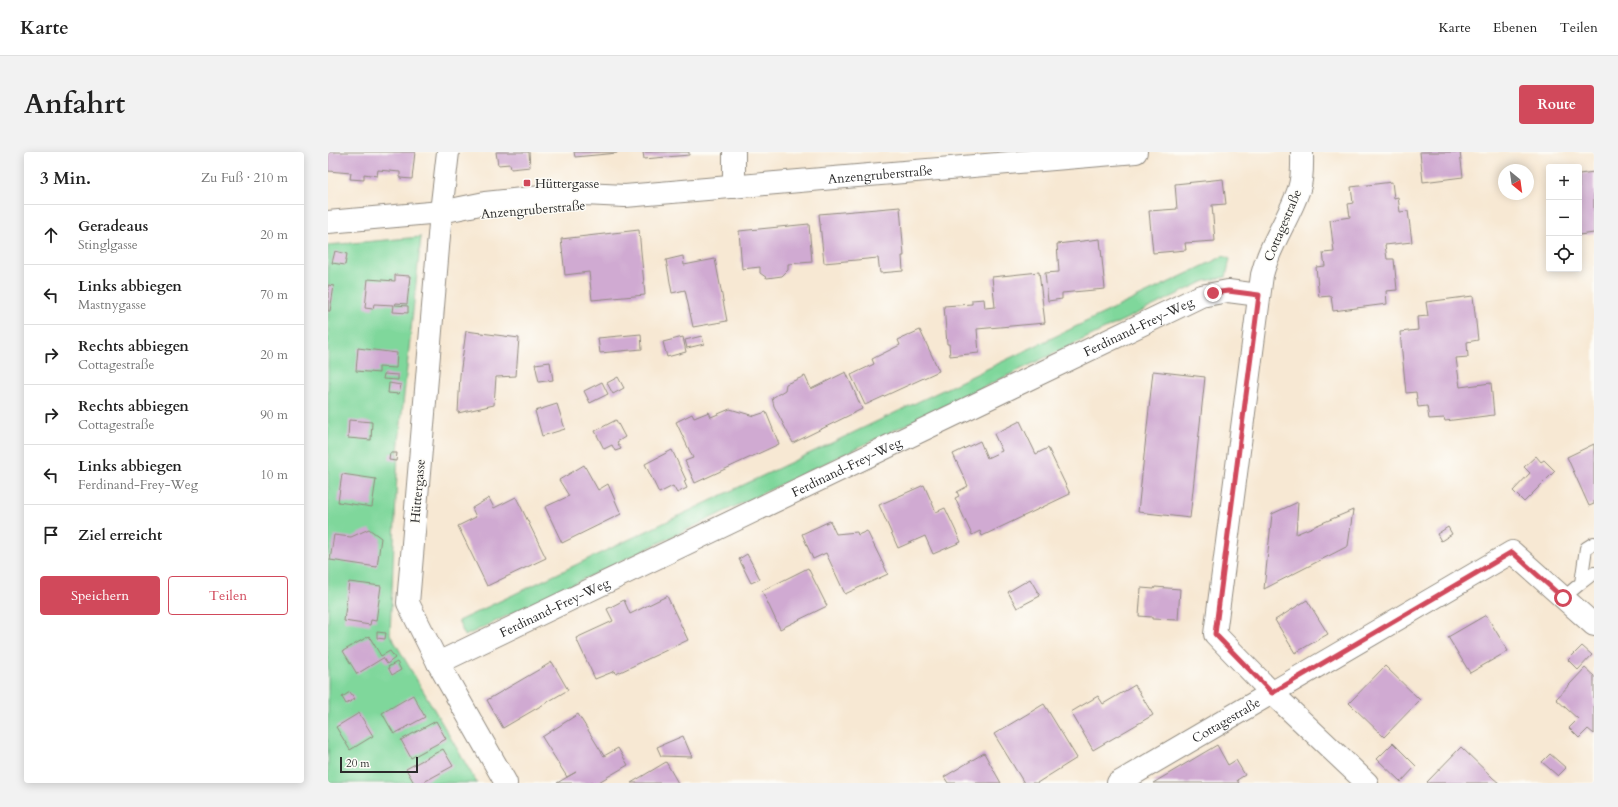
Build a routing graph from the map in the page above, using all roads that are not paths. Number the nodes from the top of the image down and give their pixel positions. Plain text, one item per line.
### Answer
1 (448, 152) edge
2 (734, 152) edge
3 (1136, 152) edge
4 (1302, 152) edge
5 (734, 187) junction
6 (441, 212) junction
7 (328, 222) edge
8 (1259, 295) junction
9 (1594, 543) edge
10 (1594, 572) edge
11 (1581, 583) junction
12 (1563, 598) junction
13 (1592, 618) edge
14 (438, 663) junction
15 (1272, 693) junction
16 (506, 783) edge
17 (1118, 783) edge
18 (1367, 783) edge

1 - 6 street, Hüttergasse
2 - 5 street
3 - 5 street, Anzengruberstraße
4 - 8 street, Cottagestraße
5 - 6 street, Anzengruberstraße
6 - 7 street, Anzengruberstraße
6 - 14 street, Hüttergasse
8 - 14 street, Ferdinand-Frey-Weg
8 - 15 street, Cottagestraße
9 - 11 lane
10 - 11 lane
11 - 12 lane
12 - 13 street
12 - 15 street
14 - 16 street, Hüttergasse
15 - 17 street, Cottagestraße
15 - 18 street

